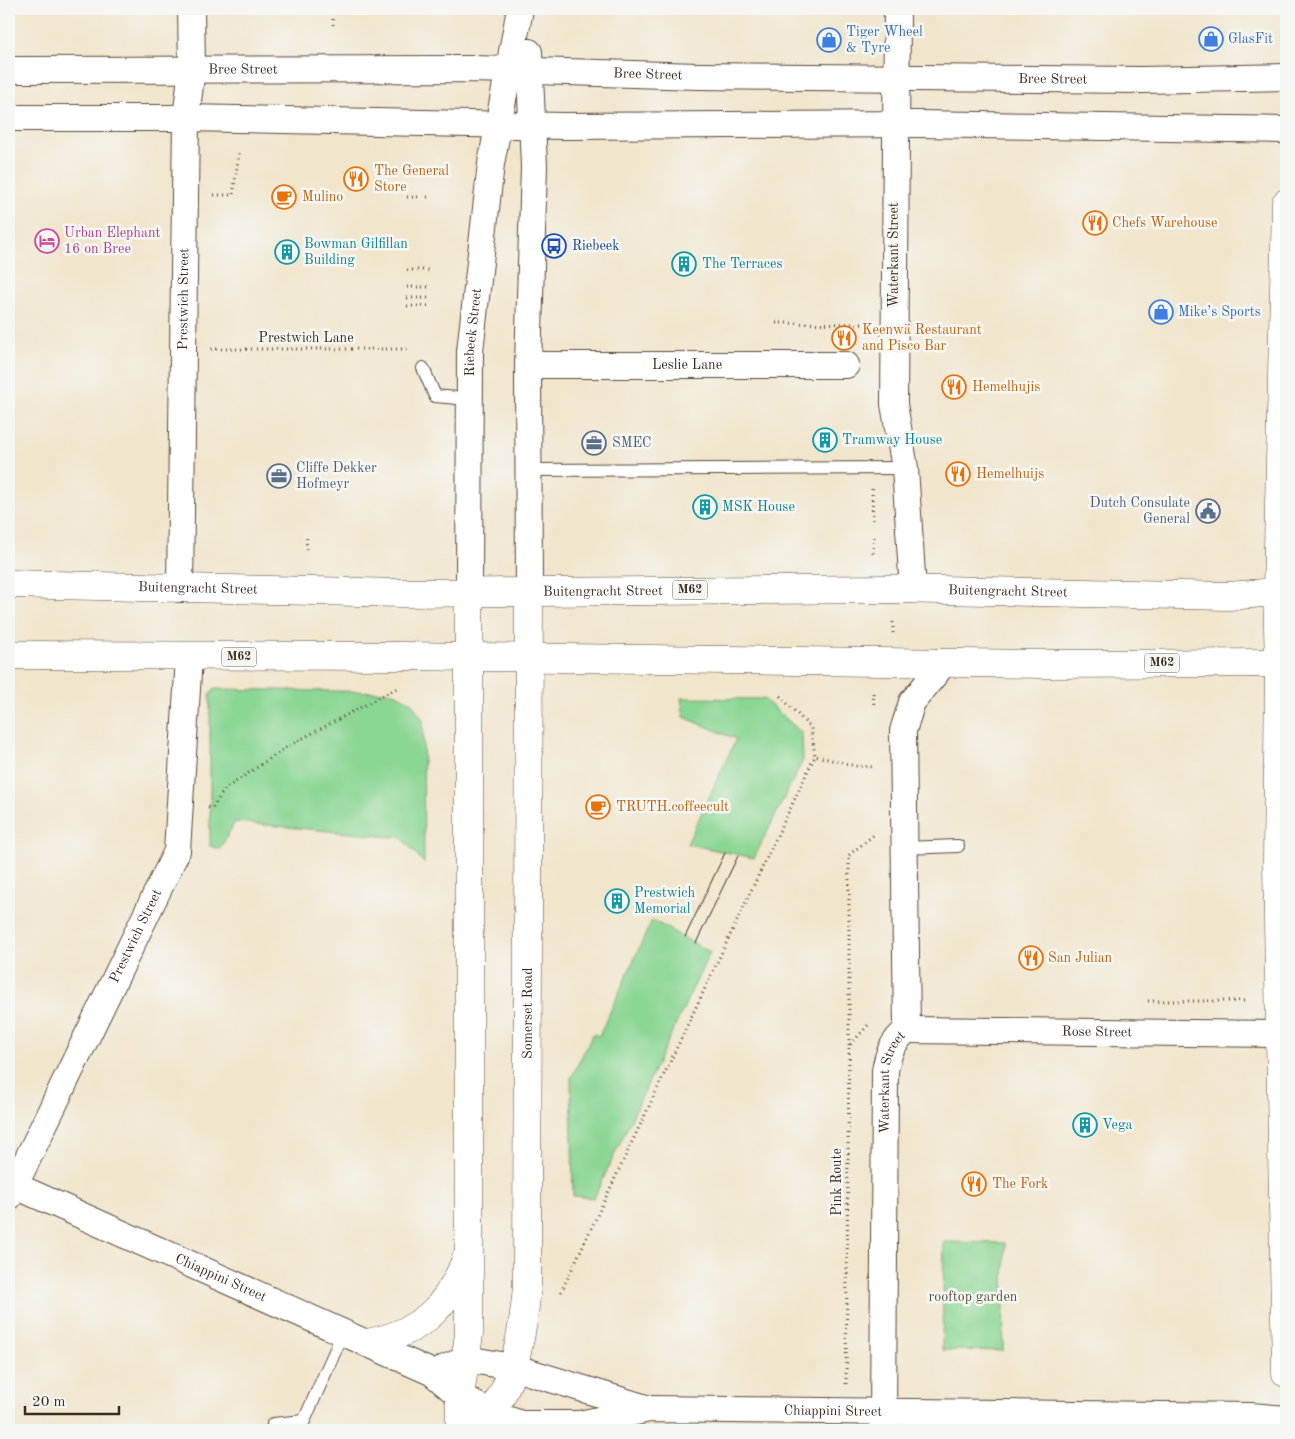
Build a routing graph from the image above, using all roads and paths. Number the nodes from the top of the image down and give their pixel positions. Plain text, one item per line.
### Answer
1 (191, 9) edge
2 (520, 9) edge
3 (529, 9) edge
4 (898, 9) edge
5 (333, 17) dead end
6 (333, 25) dead end
7 (192, 68) junction
8 (9, 70) edge
9 (520, 70) junction
10 (897, 77) junction
11 (1286, 77) edge
12 (9, 118) edge
13 (186, 118) junction
14 (500, 124) junction
15 (896, 124) junction
16 (532, 125) junction
17 (1286, 130) edge
18 (239, 153) dead end
19 (209, 195) dead end
20 (407, 197) dead end
21 (430, 197) dead end
22 (1286, 203) edge
23 (407, 270) dead end
24 (430, 270) dead end
25 (407, 287) dead end
26 (430, 287) dead end
27 (407, 298) dead end
28 (430, 298) dead end
29 (407, 306) dead end
30 (430, 306) dead end
31 (776, 324) dead end
32 (874, 324) dead end
33 (183, 347) junction
34 (419, 349) dead end
35 (528, 365) junction
36 (846, 365) dead end
37 (423, 368) dead end
38 (469, 399) junction
39 (905, 468) junction
40 (528, 470) junction
41 (872, 496) dead end
42 (873, 524) dead end
43 (307, 536) dead end
44 (874, 536) dead end
45 (306, 549) dead end
46 (873, 553) dead end
47 (9, 584) edge
48 (180, 589) junction
49 (913, 590) junction
50 (529, 591) junction
51 (1282, 591) edge
52 (469, 593) junction
53 (9, 655) edge
54 (190, 657) junction
55 (469, 658) junction
56 (529, 658) junction
57 (1282, 662) edge
58 (944, 663) junction
59 (402, 685) dead end
60 (873, 692) dead end
61 (780, 696) dead end
62 (874, 706) dead end
63 (815, 756) junction
64 (874, 760) dead end
65 (875, 767) junction
66 (875, 776) dead end
67 (180, 812) junction
68 (878, 832) dead end
69 (958, 846) dead end
70 (904, 848) junction
71 (1282, 908) edge
72 (876, 1018) dead end
73 (907, 1030) junction
74 (1284, 1034) edge
75 (849, 1046) junction
76 (11, 1188) edge
77 (470, 1248) junction
78 (561, 1292) dead end
79 (355, 1338) junction
80 (466, 1359) junction
81 (512, 1367) junction
82 (433, 1373) junction
83 (1286, 1373) edge
84 (846, 1387) dead end
85 (460, 1396) junction
86 (649, 1409) junction
87 (490, 1413) junction
88 (1286, 1419) edge
89 (883, 1421) edge
90 (273, 1424) dead end
91 (460, 1430) edge
92 (469, 1430) edge

1 - 7 street, Prestwich Street
2 - 9 street, Riebeek Street
3 - 9 street, Riebeek Street
4 - 10 street, Waterkant Street
5 - 6 path
7 - 8 street, Bree Street
7 - 9 street, Bree Street
7 - 13 street, Prestwich Street
9 - 10 street, Bree Street
9 - 14 street, Riebeek Street
9 - 16 street, Riebeek Street
10 - 11 street, Bree Street
10 - 15 street, Waterkant Street
12 - 13 street
13 - 14 street
13 - 33 street, Prestwich Street
14 - 16 street
14 - 38 street, Riebeek Street
15 - 16 street
15 - 17 street
15 - 39 street, Waterkant Street
16 - 35 street, Riebeek Street
18 - 19 path
20 - 21 path
22 - 51 main road
23 - 24 path
25 - 26 path
27 - 28 path
29 - 30 path
31 - 32 path
33 - 34 path, Prestwich Lane
33 - 48 street, Prestwich Street
35 - 36 street, Leslie Lane
35 - 40 street, Riebeek Street
37 - 38 lane
38 - 52 street, Riebeek Street
39 - 40 lane
39 - 49 street, Waterkant Street
40 - 50 street, Riebeek Street
41 - 42 path
43 - 45 path
44 - 46 path
47 - 48 main road, Buitengracht Street / M62
48 - 52 main road, Buitengracht Street / M62
49 - 50 main road, Buitengracht Street / M62
49 - 51 main road, Buitengracht Street / M62
50 - 52 main road, Buitengracht Street / M62
50 - 56 main road, Riebeek Street
51 - 57 main road
52 - 55 main road, Riebeek Street
53 - 54 main road, M62
54 - 55 main road, M62
54 - 67 street, Prestwich Street
55 - 56 main road, M62
55 - 77 main road
56 - 58 main road, M62
56 - 81 main road, Somerset Road
57 - 58 main road, M62
57 - 71 main road
58 - 70 street, Waterkant Street
59 - 67 path
60 - 62 path
61 - 63 path
63 - 65 path
63 - 78 path
64 - 65 path
65 - 66 path
67 - 76 street, Prestwich Street
68 - 75 path, Pink Route
69 - 70 lane
70 - 73 street, Waterkant Street
71 - 74 main road
72 - 75 path
73 - 74 street, Rose Street
73 - 89 street, Waterkant Street
74 - 83 main road
75 - 84 path, Pink Route
76 - 79 street, Chiappini Street
77 - 79 main road
77 - 80 main road
79 - 82 street, Chiappini Street
79 - 90 lane
80 - 81 street, Chiappini Street
80 - 82 street
80 - 85 main road
81 - 86 street, Chiappini Street
81 - 87 main road, Somerset Road
82 - 85 street, Chiappini Street
85 - 87 street, Chiappini Street
85 - 91 main road
86 - 87 street, Chiappini Street
86 - 89 street, Chiappini Street
87 - 92 main road
88 - 89 street, Chiappini Street

